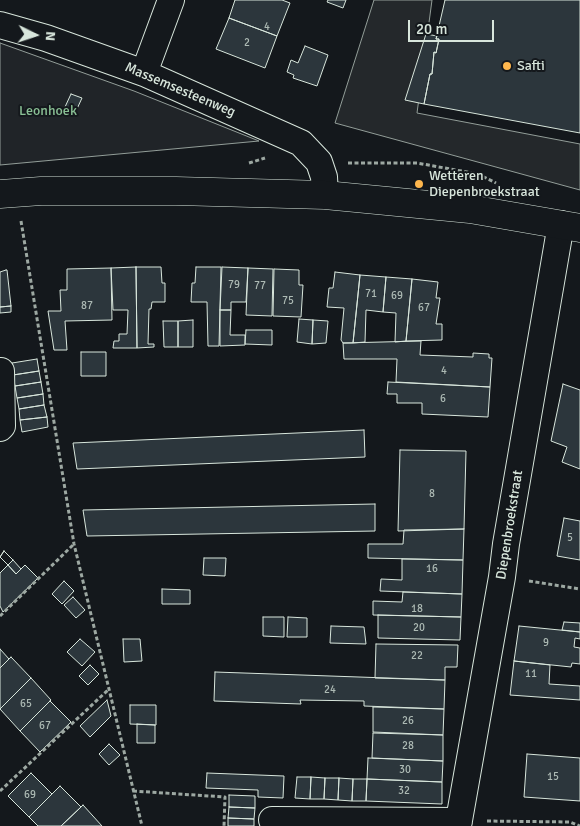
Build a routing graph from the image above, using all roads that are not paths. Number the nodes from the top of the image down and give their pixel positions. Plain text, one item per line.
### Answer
1 (172, 0) edge
2 (0, 25) edge
3 (144, 73) junction
4 (9, 193) edge
5 (325, 195) junction
6 (570, 226) edge
7 (1, 371) dead end
8 (0, 428) edge
9 (272, 820) dead end
10 (458, 823) edge

1 - 3 street
2 - 3 street, Massemsesteenweg
3 - 5 street, Massemsesteenweg
4 - 5 main road
5 - 6 main road
6 - 10 street, Diepenbroekstraat
7 - 8 street
9 - 10 street

